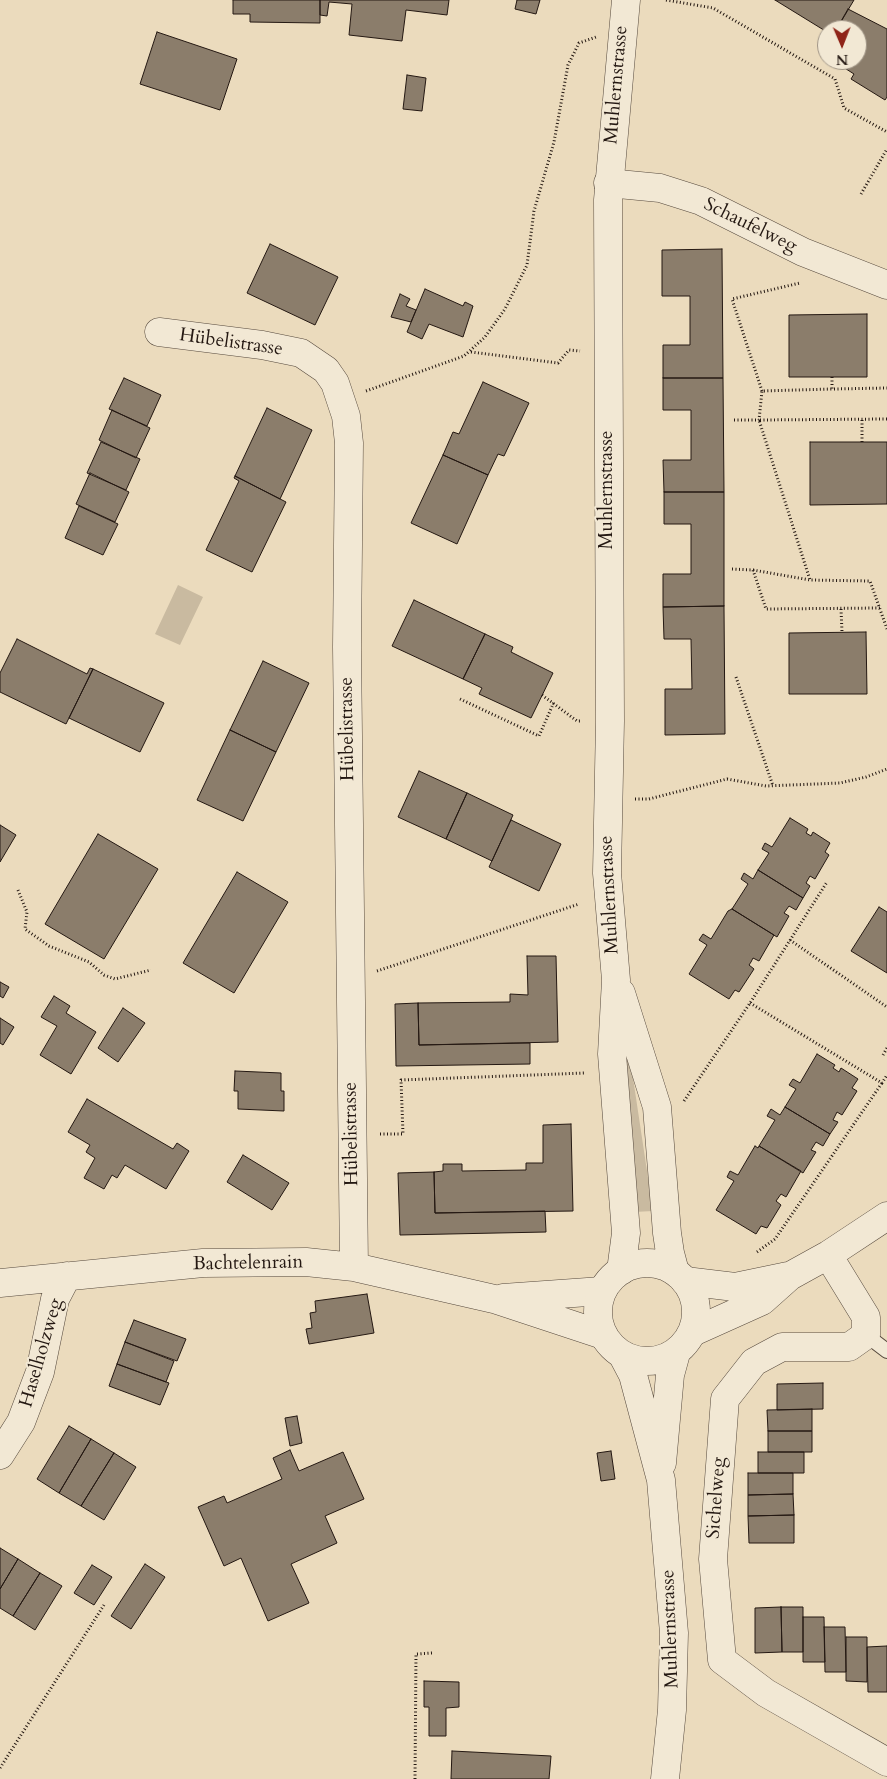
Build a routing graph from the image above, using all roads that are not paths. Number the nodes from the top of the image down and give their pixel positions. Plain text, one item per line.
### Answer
1 (626, 0) edge
2 (608, 183) junction
3 (887, 285) edge
4 (159, 332) dead end
5 (616, 980) junction
6 (887, 1216) edge
7 (828, 1255) junction
8 (354, 1267) junction
9 (621, 1271) junction
10 (66, 1276) junction
11 (680, 1276) junction
12 (790, 1276) junction
13 (0, 1283) edge
14 (602, 1291) junction
15 (494, 1299) junction
16 (693, 1332) junction
17 (603, 1335) junction
18 (866, 1335) junction
19 (887, 1351) edge
20 (676, 1353) junction
21 (623, 1356) junction
22 (0, 1455) edge
23 (661, 1480) junction
24 (887, 1762) edge
25 (665, 1779) edge

1 - 2 street, Muhlernstrasse
2 - 3 street, Schaufelweg
2 - 5 street, Muhlernstrasse
4 - 8 street, Hübelistrasse
5 - 9 street, Muhlernstrasse
5 - 11 street, Muhlernstrasse
6 - 7 street
7 - 12 street
7 - 18 street
8 - 10 street, Bachtelenrain
8 - 15 street, Bachtelenrain
9 - 11 street
9 - 14 street
10 - 13 street, Bachtelenrain
10 - 22 street, Haselholzweg
11 - 12 street
11 - 16 street, Muhlernstrasse
12 - 16 street
14 - 15 street, Bachtelenrain
14 - 17 street, Muhlernstrasse
15 - 17 street, Bachtelenrain
16 - 20 street, Muhlernstrasse
17 - 21 street, Muhlernstrasse
18 - 19 lane
18 - 24 street, Sichelweg
20 - 21 street
20 - 23 street, Muhlernstrasse
21 - 23 street, Muhlernstrasse
23 - 25 street, Muhlernstrasse

